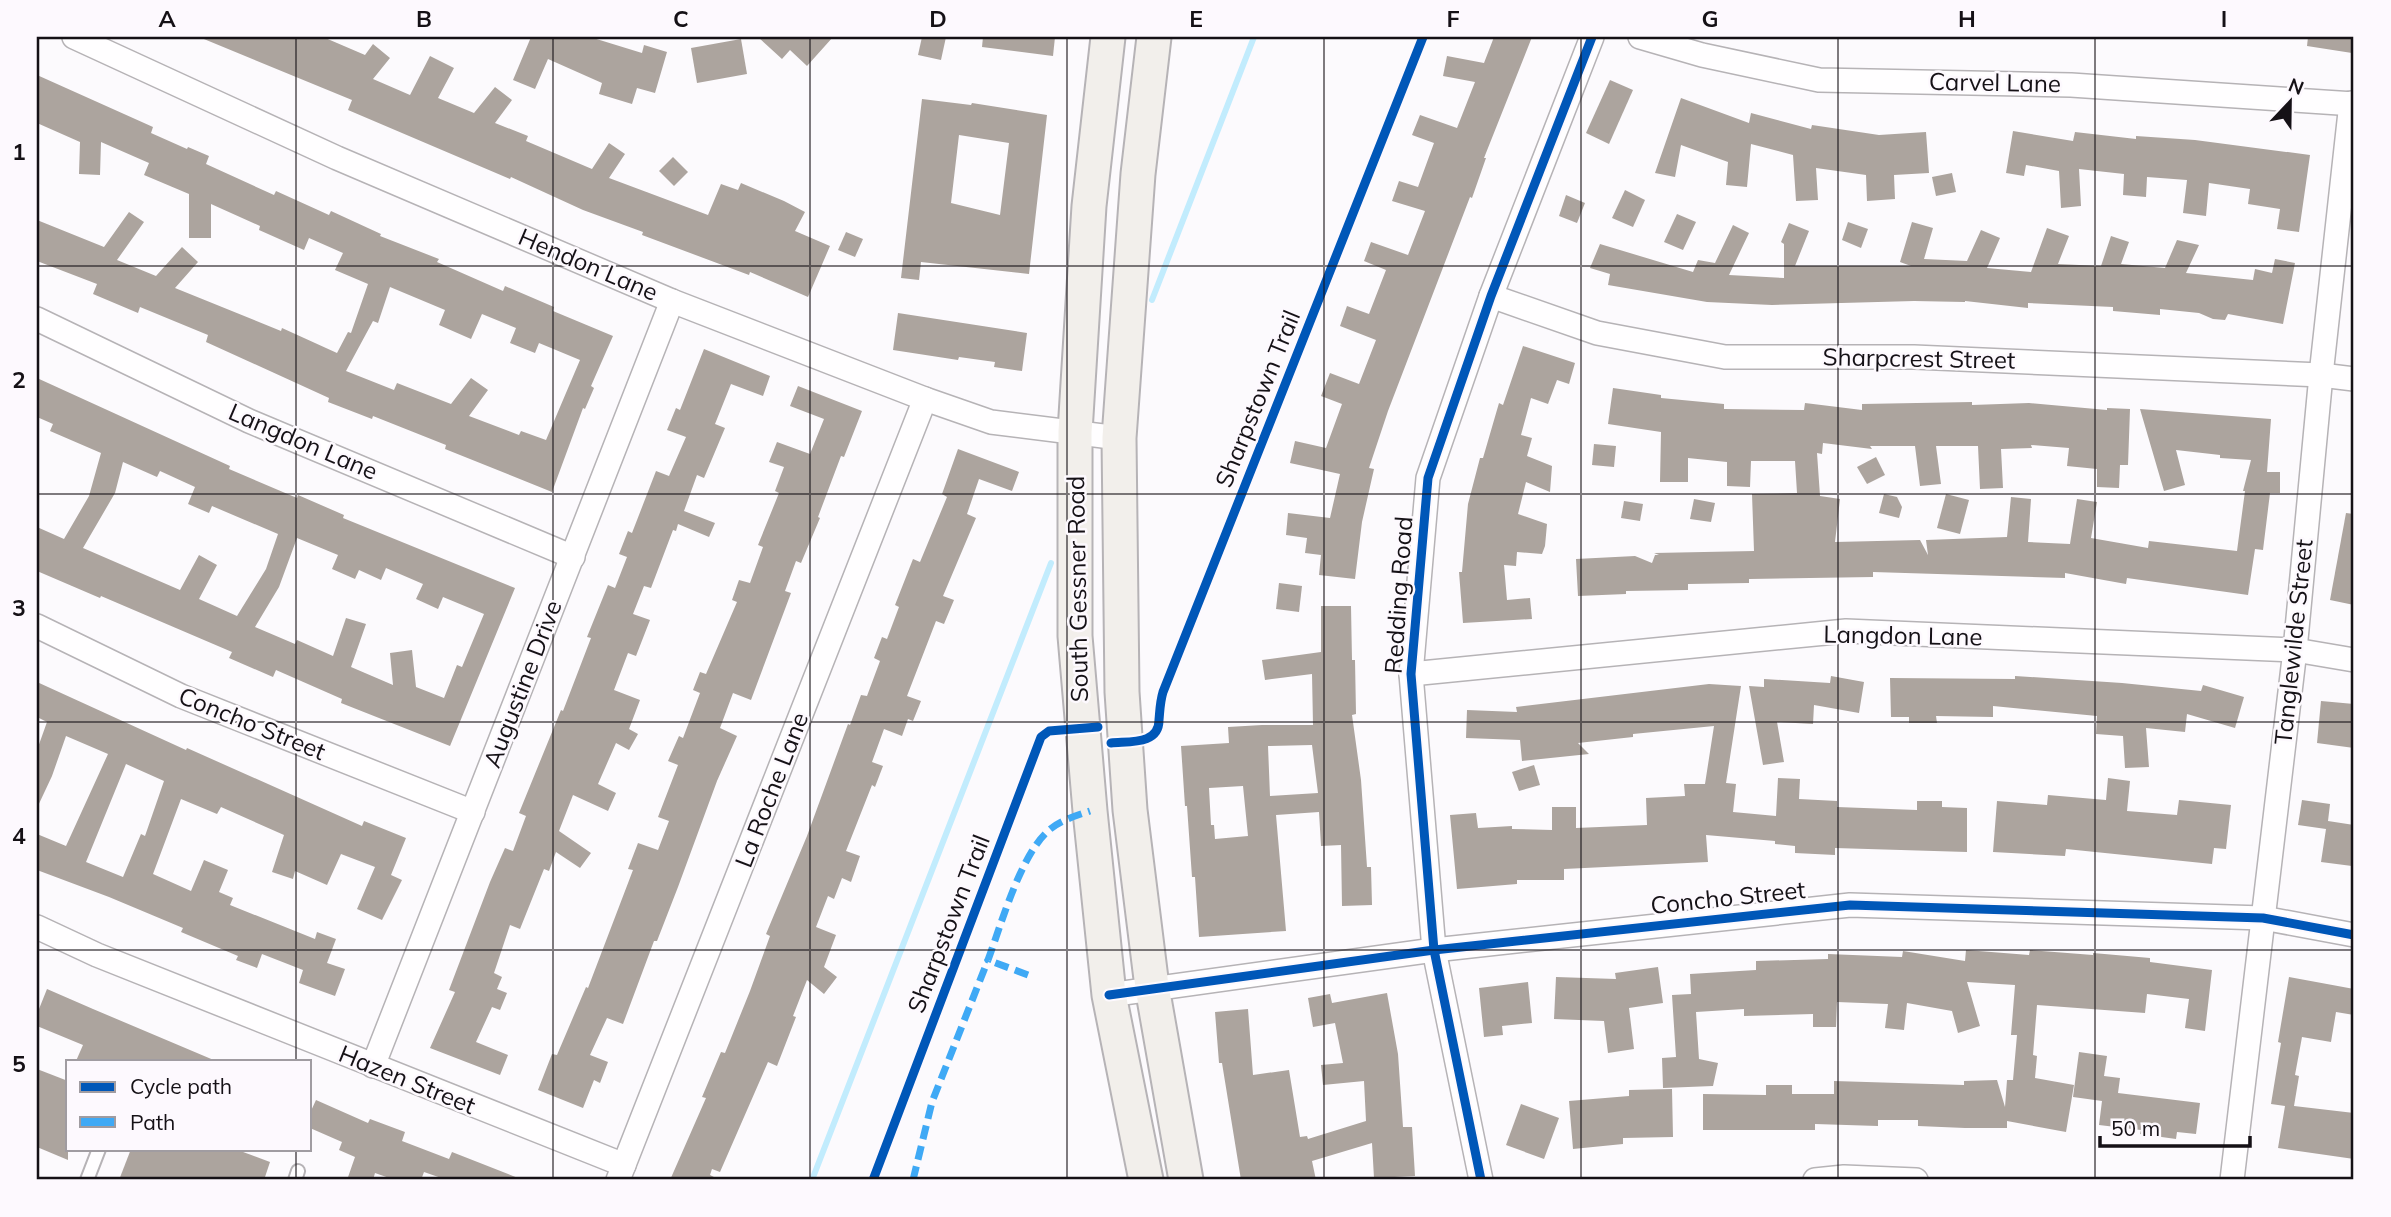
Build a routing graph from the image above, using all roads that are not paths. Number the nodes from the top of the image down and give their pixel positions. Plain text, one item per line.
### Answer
1 (74, 37) edge
2 (1108, 37) edge
3 (1154, 37) edge
4 (1592, 37) edge
5 (1640, 37) edge
6 (2352, 104) edge
7 (1491, 296) junction
8 (672, 301) junction
9 (37, 319) edge
10 (2321, 375) junction
11 (2354, 379) edge
12 (925, 399) junction
13 (1075, 432) junction
14 (1119, 438) junction
15 (573, 557) junction
16 (37, 626) edge
17 (2295, 650) junction
18 (2354, 660) edge
19 (1411, 674) junction
20 (473, 812) junction
21 (2263, 918) junction
22 (37, 927) edge
23 (2354, 935) edge
24 (1434, 950) junction
25 (1152, 987) junction
26 (1109, 995) junction
27 (373, 1066) junction
28 (99, 1150) edge
29 (621, 1173) edge
30 (87, 1180) edge
31 (1146, 1180) edge
32 (1186, 1180) edge
33 (1481, 1180) edge
34 (1815, 1180) edge
35 (1916, 1180) edge
36 (2232, 1180) edge

1 - 8 street, Hendon Lane
2 - 13 main road, South Gessner Road
3 - 14 main road, South Gessner Road
4 - 7 street, Redding Road
5 - 6 street, Carvel Lane
6 - 10 street, Tanglewilde Street
7 - 10 street, Sharpcrest Street
7 - 19 street, Redding Road
8 - 12 street, Hendon Lane
8 - 15 street, Augustine Drive
9 - 15 street, Langdon Lane
10 - 11 street, Sharpcrest Street
10 - 17 street, Tanglewilde Street
12 - 13 street, Hendon Lane
12 - 29 street, La Roche Lane
13 - 14 street, Hendon Lane
13 - 26 main road, South Gessner Road
14 - 25 main road, South Gessner Road
15 - 20 street, Augustine Drive
16 - 20 street, Concho Street
17 - 18 street, Langdon Lane
17 - 19 street, Langdon Lane
17 - 21 street, Tanglewilde Street
19 - 24 street, Redding Road
20 - 27 street, Augustine Drive
21 - 23 street, Concho Street
21 - 24 street, Concho Street
21 - 36 street, Tanglewilde Street
22 - 27 street, Hazen Street
24 - 25 street, Concho Street
24 - 33 street, Redding Road
25 - 26 street, Concho Street
25 - 32 main road, South Gessner Road
26 - 31 main road, South Gessner Road
27 - 29 street, Hazen Street
28 - 30 lane
34 - 35 street

